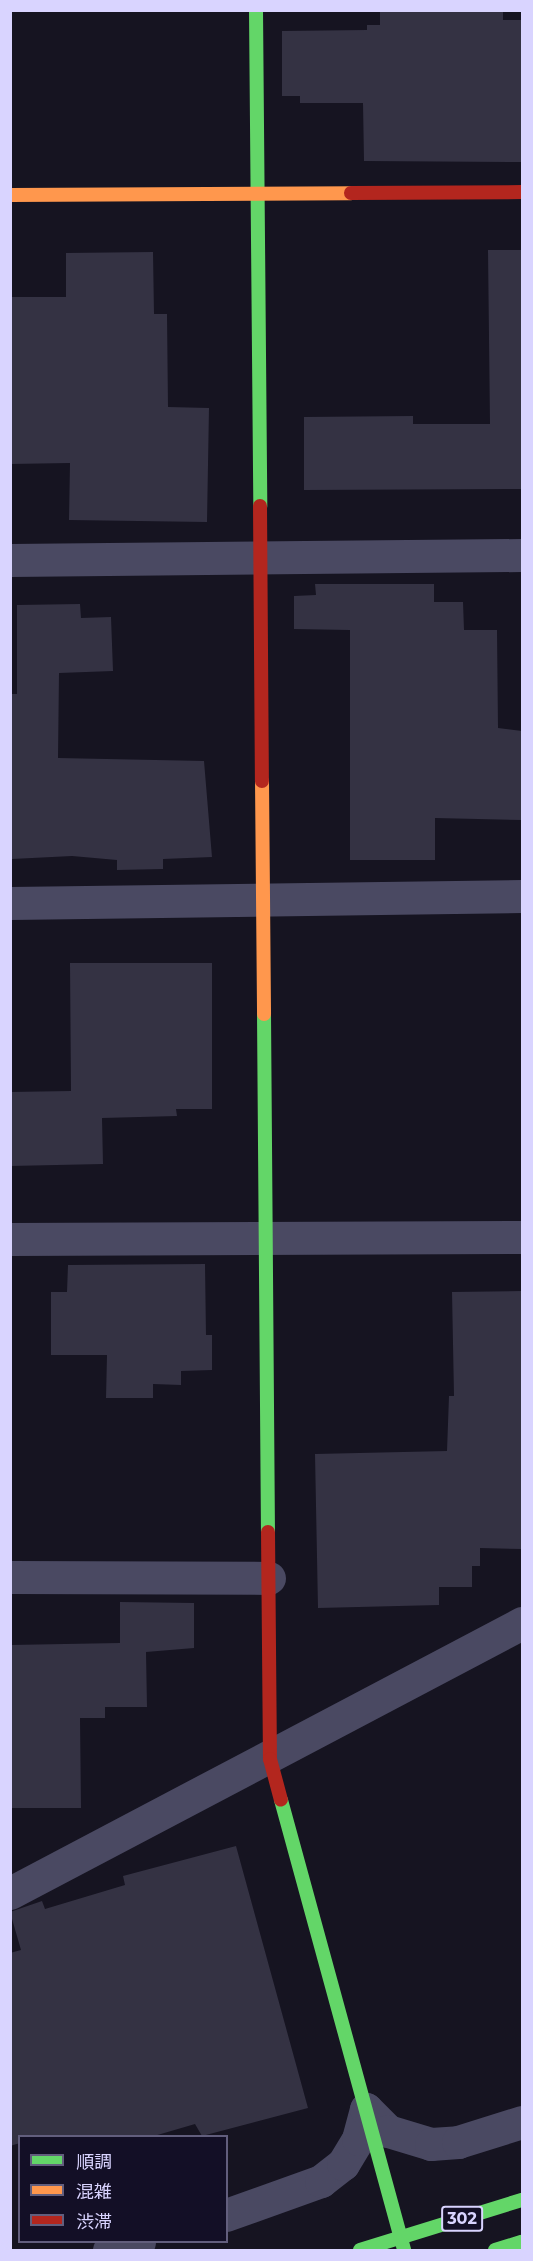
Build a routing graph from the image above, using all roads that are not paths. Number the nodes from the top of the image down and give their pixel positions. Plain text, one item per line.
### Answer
1 (256, 10) edge
2 (259, 192) junction
3 (522, 192) edge
4 (10, 195) edge
5 (522, 555) edge
6 (262, 557) junction
7 (10, 560) edge
8 (522, 896) edge
9 (264, 898) junction
10 (10, 903) edge
11 (522, 1237) edge
12 (10, 1239) edge
13 (267, 1242) junction
14 (10, 1577) edge
15 (269, 1578) junction
16 (522, 1623) edge
17 (270, 1758) junction
18 (10, 1893) edge
19 (366, 2109) junction
20 (522, 2122) edge
21 (522, 2200) edge
22 (228, 2214) edge
23 (522, 2242) edge
24 (132, 2243) edge
25 (402, 2244) edge
26 (109, 2250) edge
27 (360, 2250) edge
28 (495, 2250) edge

1 - 2 main road
2 - 3 main road
2 - 4 main road
2 - 6 main road
5 - 6 street
6 - 7 street
6 - 9 main road
8 - 9 street
9 - 10 street
9 - 13 main road
11 - 13 street
12 - 13 street
13 - 15 main road
14 - 15 street
15 - 17 main road
16 - 17 street
17 - 18 street
17 - 19 main road
19 - 20 street
19 - 22 street
19 - 25 main road
21 - 25 main road, 302
23 - 28 main road
24 - 26 street
25 - 27 main road, 302

